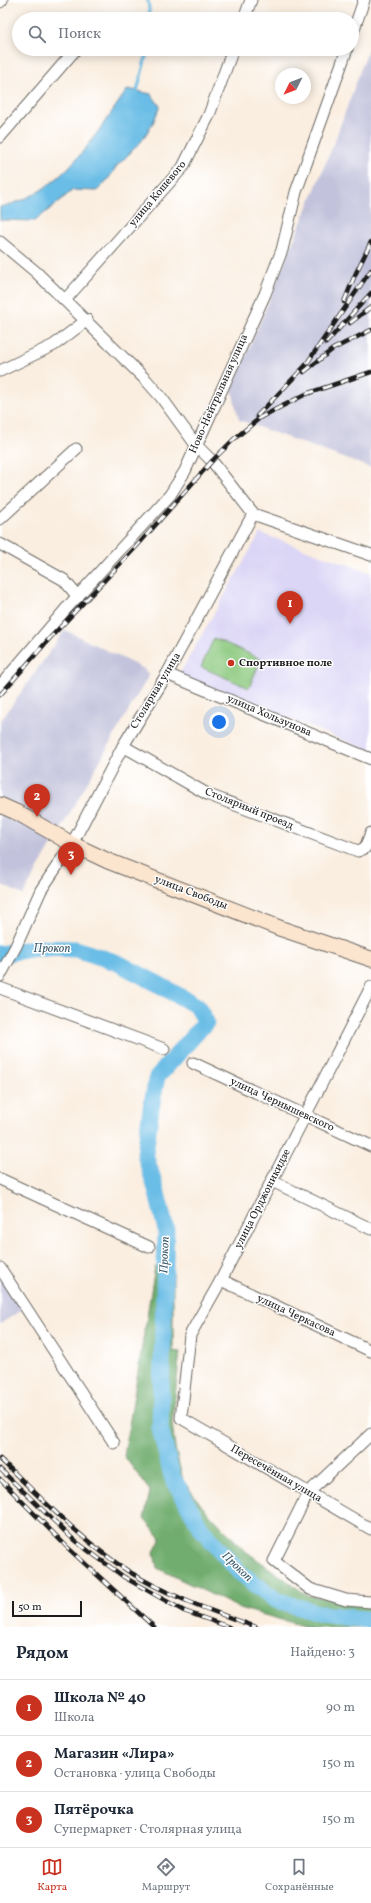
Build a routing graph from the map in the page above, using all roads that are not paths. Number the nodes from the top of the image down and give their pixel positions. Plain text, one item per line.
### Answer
1 (251, 0) edge
2 (364, 0) edge
3 (247, 12) edge
4 (359, 15) edge
5 (70, 56) edge
6 (230, 56) edge
7 (345, 56) edge
8 (0, 137) edge
9 (1, 246) edge
10 (65, 300) junction
11 (87, 320) junction
12 (0, 371) edge
13 (196, 445) junction
14 (76, 449) dead end
15 (253, 514) junction
16 (0, 519) edge
17 (0, 544) edge
18 (371, 555) edge
19 (78, 597) junction
20 (168, 674) junction
21 (0, 686) edge
22 (123, 746) junction
23 (371, 758) edge
24 (0, 805) edge
25 (371, 833) edge
26 (72, 844) junction
27 (371, 959) edge
28 (0, 976) edge
29 (371, 987) edge
30 (0, 988) edge
31 (164, 1049) dead end
32 (194, 1063) dead end
33 (305, 1116) junction
34 (371, 1146) edge
35 (0, 1179) edge
36 (272, 1181) junction
37 (371, 1229) edge
38 (149, 1247) dead end
39 (0, 1268) edge
40 (221, 1280) junction
41 (371, 1351) edge
42 (181, 1418) joint
43 (371, 1434) edge
44 (114, 1443) dead end
45 (308, 1493) junction
46 (371, 1529) edge
47 (371, 1602) edge

1 - 3 street
2 - 4 street
5 - 8 street
6 - 10 street, улица Кошевого
7 - 13 street, Ново-Нейтральная улица
9 - 10 street
10 - 11 street
11 - 12 street
11 - 13 street
13 - 15 street
13 - 19 street, Ново-Нейтральная улица
14 - 16 street
15 - 18 street
15 - 20 street, Столярная улица
17 - 19 street
19 - 21 street, Ново-Нейтральная улица
20 - 22 street, Столярная улица
20 - 23 street, улица Хользунова
22 - 25 street, Столярный проезд
22 - 26 street, Столярная улица
24 - 26 main road, улица Свободы
26 - 27 main road, улица Свободы
26 - 28 street, Столярная улица
29 - 33 street, улица Орджоникидзе
30 - 31 street
32 - 33 street, улица Чернышевского
33 - 34 street, улица Чернышевского
33 - 36 street, улица Орджоникидзе
35 - 38 street
36 - 37 street
36 - 40 street, улица Орджоникидзе
39 - 44 street
40 - 41 street, улица Черкасова
40 - 42 street, улица Орджоникидзе
42 - 45 street, Пересечённая улица
43 - 45 street
45 - 46 street, Пересечённая улица
45 - 47 street

